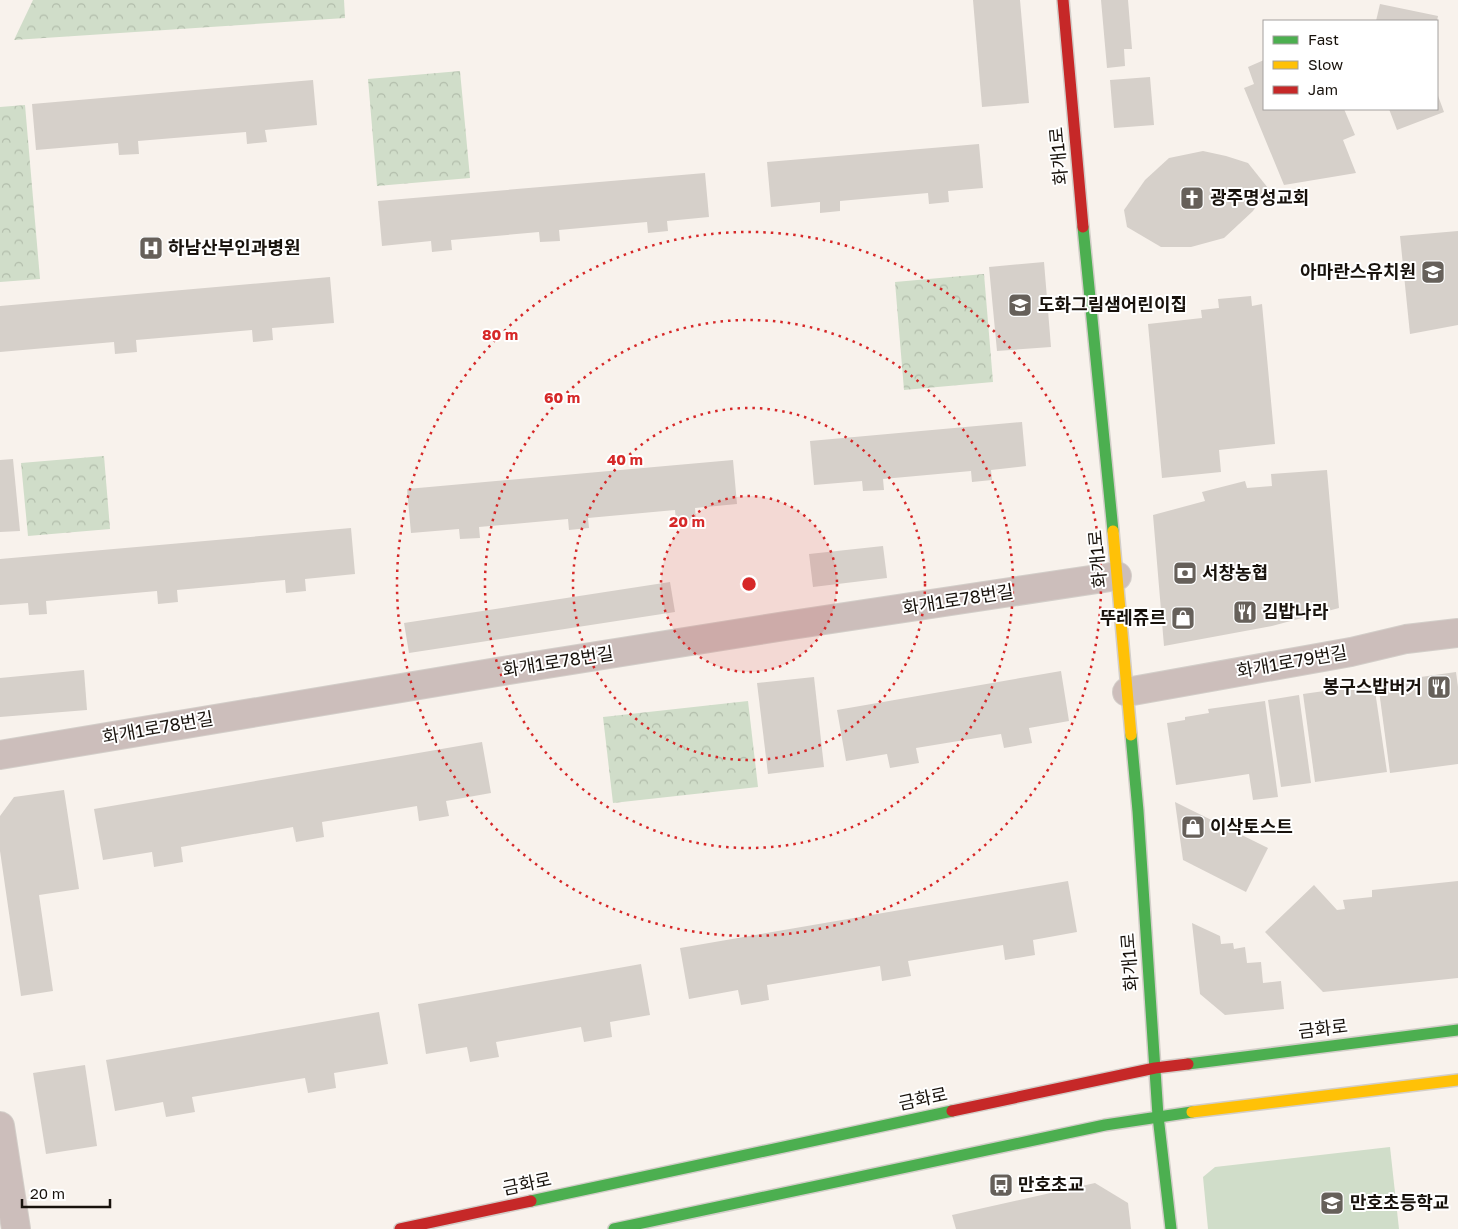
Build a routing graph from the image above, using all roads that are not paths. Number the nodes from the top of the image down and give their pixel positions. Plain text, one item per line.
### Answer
1 (1063, 0) edge
2 (1117, 576) junction
3 (1458, 633) edge
4 (1127, 692) junction
5 (0, 755) edge
6 (1458, 1030) edge
7 (1155, 1068) junction
8 (1458, 1080) edge
9 (1158, 1116) junction
10 (0, 1126) edge
11 (16, 1229) edge
12 (400, 1229) edge
13 (614, 1229) edge
14 (1170, 1229) edge

1 - 2 main road, 화개1로
2 - 4 main road, 화개1로
2 - 5 street, 화개1로78번길
3 - 4 street, 화개1로79번길
4 - 7 main road, 화개1로
6 - 7 main road, 금화로
7 - 9 main road, 화개1로
7 - 12 main road, 금화로
8 - 9 main road
9 - 13 main road
9 - 14 main road, 화개1로
10 - 11 street

